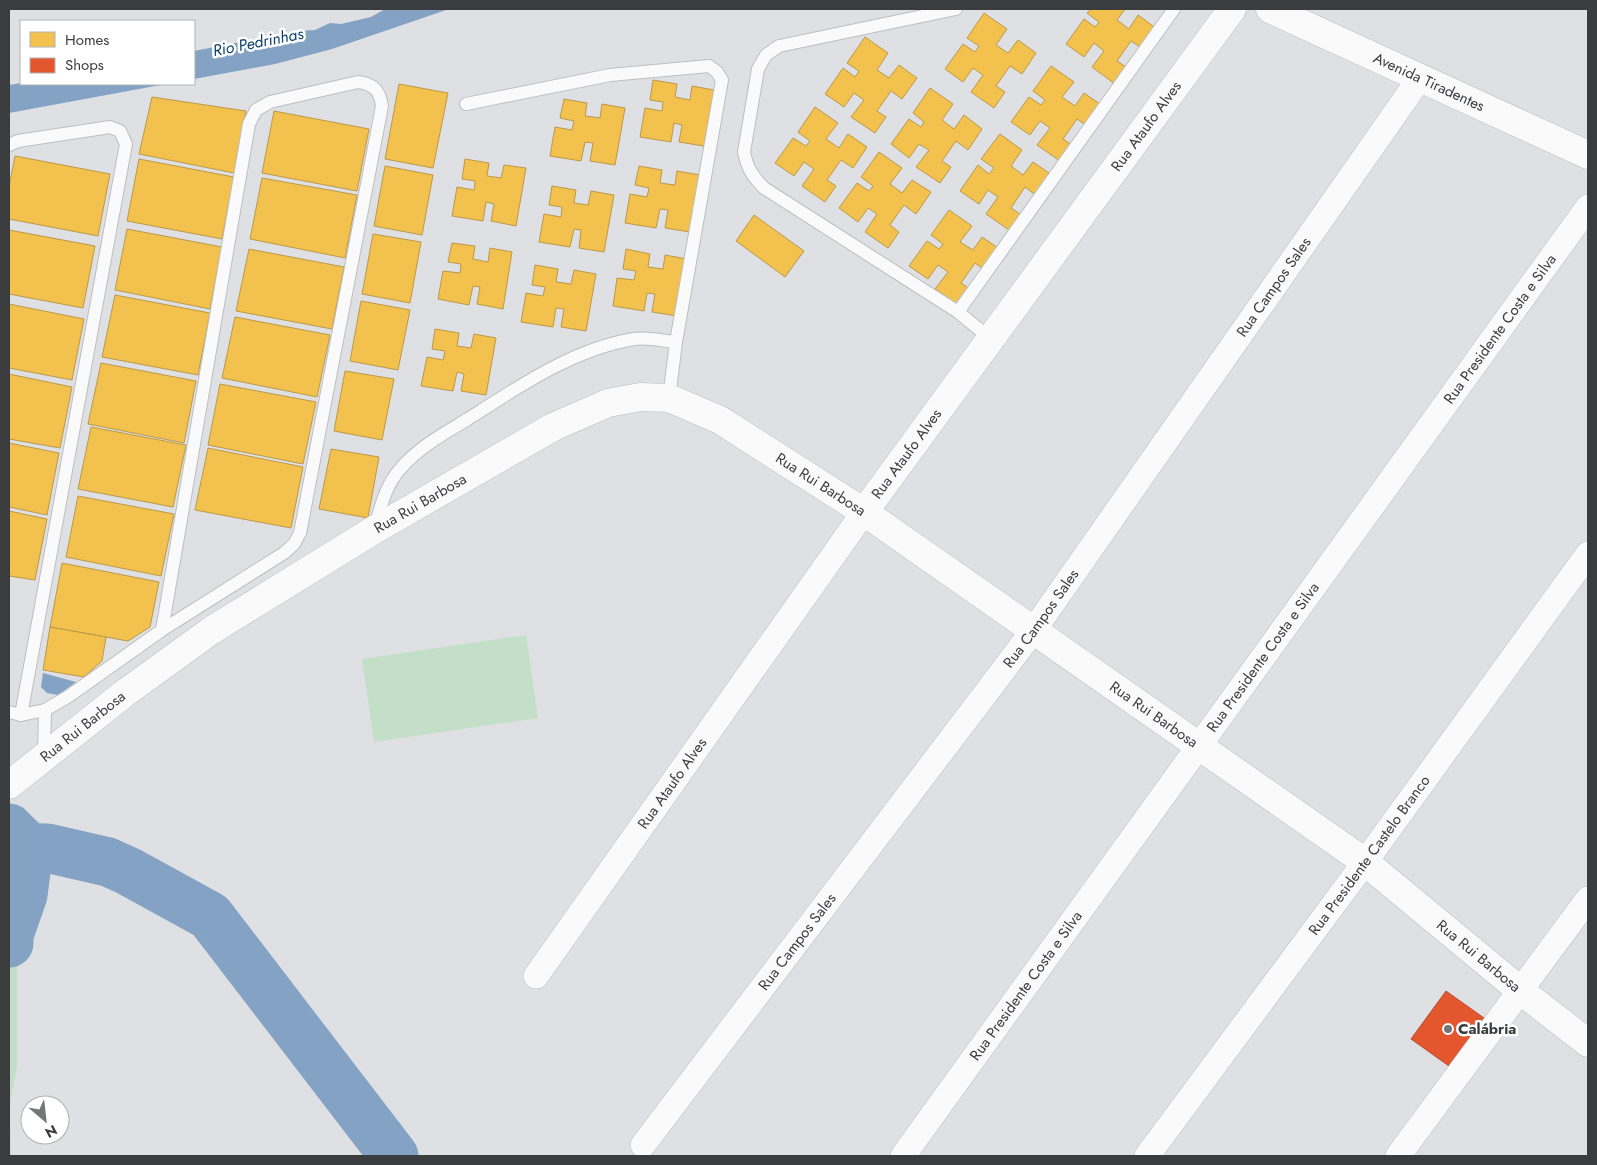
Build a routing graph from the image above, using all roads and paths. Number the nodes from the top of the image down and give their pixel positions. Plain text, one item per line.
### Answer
1 (956, 9) edge
2 (1174, 9) edge
3 (1232, 9) edge
4 (1270, 9) edge
5 (1420, 78) junction
6 (466, 104) dead end
7 (9, 145) edge
8 (1588, 155) edge
9 (1588, 207) edge
10 (958, 312) junction
11 (991, 338) junction
12 (676, 342) junction
13 (669, 398) junction
14 (864, 512) junction
15 (374, 530) junction
16 (1588, 554) edge
17 (162, 630) junction
18 (1033, 631) junction
19 (45, 710) junction
20 (15, 713) edge
21 (1197, 747) junction
22 (44, 756) junction
23 (14, 781) edge
24 (1365, 862) junction
25 (1588, 900) edge
26 (536, 976) dead end
27 (1521, 991) junction
28 (1588, 1042) edge
29 (643, 1145) dead end
30 (903, 1156) edge
31 (1147, 1156) edge
32 (1398, 1156) edge

1 - 10 lane
2 - 10 lane
3 - 11 street, Rua Ataufo Alves
4 - 5 street, Avenida Tiradentes
5 - 8 street, Avenida Tiradentes
5 - 18 street, Rua Campos Sales
6 - 12 lane
7 - 20 lane
9 - 21 street, Rua Presidente Costa e Silva
10 - 11 lane
11 - 14 street, Rua Ataufo Alves
12 - 13 lane
12 - 15 lane
13 - 14 street, Rua Rui Barbosa
13 - 15 street, Rua Rui Barbosa
14 - 18 street, Rua Rui Barbosa
14 - 26 street, Rua Ataufo Alves
15 - 22 street, Rua Rui Barbosa
16 - 24 street, Rua Presidente Castelo Branco
17 - 17 lane
17 - 19 lane
18 - 21 street, Rua Rui Barbosa
18 - 29 street, Rua Campos Sales
19 - 20 lane
19 - 22 lane
21 - 24 street, Rua Rui Barbosa
21 - 30 street, Rua Presidente Costa e Silva
22 - 23 street, Rua Rui Barbosa
24 - 27 street, Rua Rui Barbosa
24 - 31 street, Rua Presidente Castelo Branco
25 - 27 street
27 - 28 street, Rua Rui Barbosa
27 - 32 street

